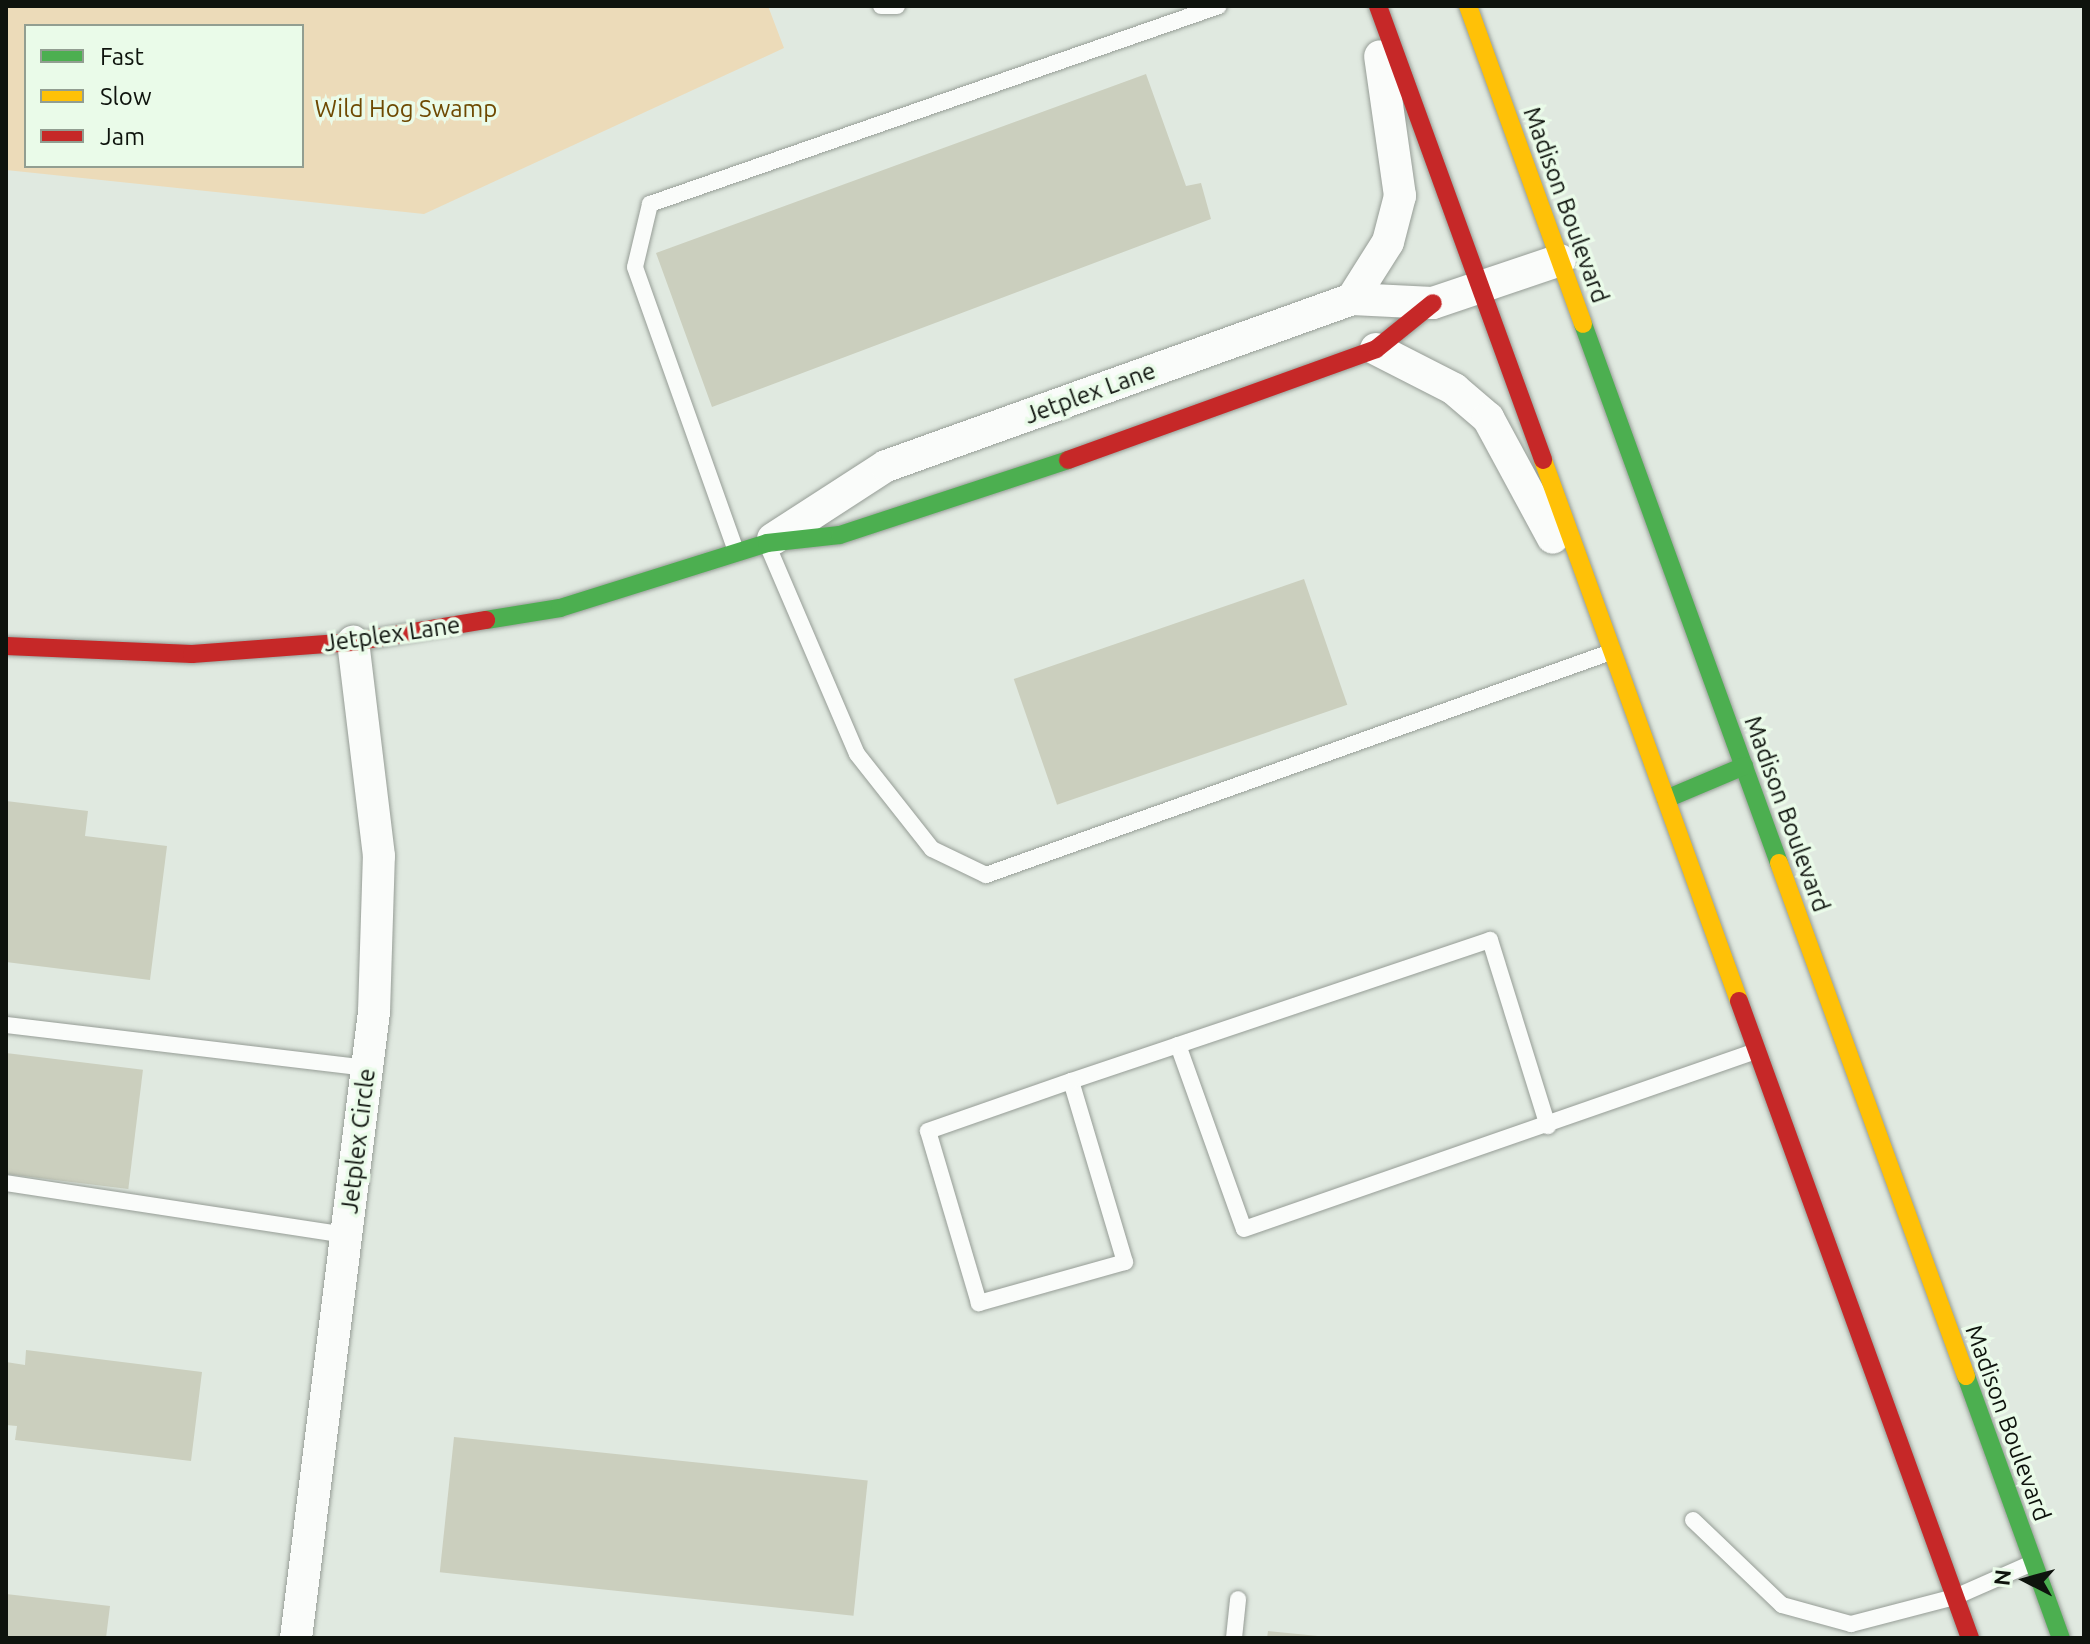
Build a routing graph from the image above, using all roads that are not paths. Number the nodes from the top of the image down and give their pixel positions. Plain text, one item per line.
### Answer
1 (881, 6) edge
2 (897, 6) edge
3 (1219, 6) edge
4 (1370, 6) edge
5 (1378, 6) edge
6 (1468, 6) edge
7 (1560, 260) junction
8 (1481, 288) junction
9 (1352, 299) junction
10 (1433, 303) junction
11 (1376, 349) junction
12 (767, 543) junction
13 (736, 553) junction
14 (353, 642) junction
15 (6, 646) edge
16 (1613, 651) junction
17 (1744, 766) junction
18 (1666, 799) junction
19 (6, 1025) edge
20 (1178, 1045) junction
21 (1758, 1050) junction
22 (367, 1068) junction
23 (1071, 1081) junction
24 (1548, 1126) junction
25 (6, 1183) edge
26 (346, 1235) junction
27 (1693, 1520) dead end
28 (2034, 1563) junction
29 (1955, 1597) junction
30 (1238, 1599) dead end
31 (296, 1638) edge
32 (1234, 1638) edge
33 (1970, 1638) edge
34 (2061, 1638) edge

1 - 2 lane
3 - 13 lane
4 - 9 street
5 - 8 main road
6 - 7 main road, Madison Boulevard
7 - 8 street, Jetplex Lane
7 - 17 main road, Madison Boulevard
8 - 10 street, Jetplex Lane
8 - 16 main road
9 - 10 street, Jetplex Lane
9 - 12 street, Jetplex Lane
10 - 11 main road, Jetplex Lane
11 - 12 main road, Jetplex Lane
11 - 16 street
12 - 13 main road, Jetplex Lane
12 - 16 lane
13 - 14 main road, Jetplex Lane
14 - 15 main road, Jetplex Lane
14 - 22 street, Jetplex Circle
16 - 18 main road
17 - 18 main road
17 - 28 main road, Madison Boulevard
18 - 21 main road
19 - 22 lane
20 - 23 lane
20 - 24 lane
20 - 24 lane
21 - 24 lane
21 - 29 main road
22 - 26 street, Jetplex Circle
23 - 23 lane
25 - 26 lane
26 - 31 street, Jetplex Circle
27 - 29 lane
28 - 29 lane
28 - 34 main road, Madison Boulevard
29 - 33 main road
30 - 32 lane

